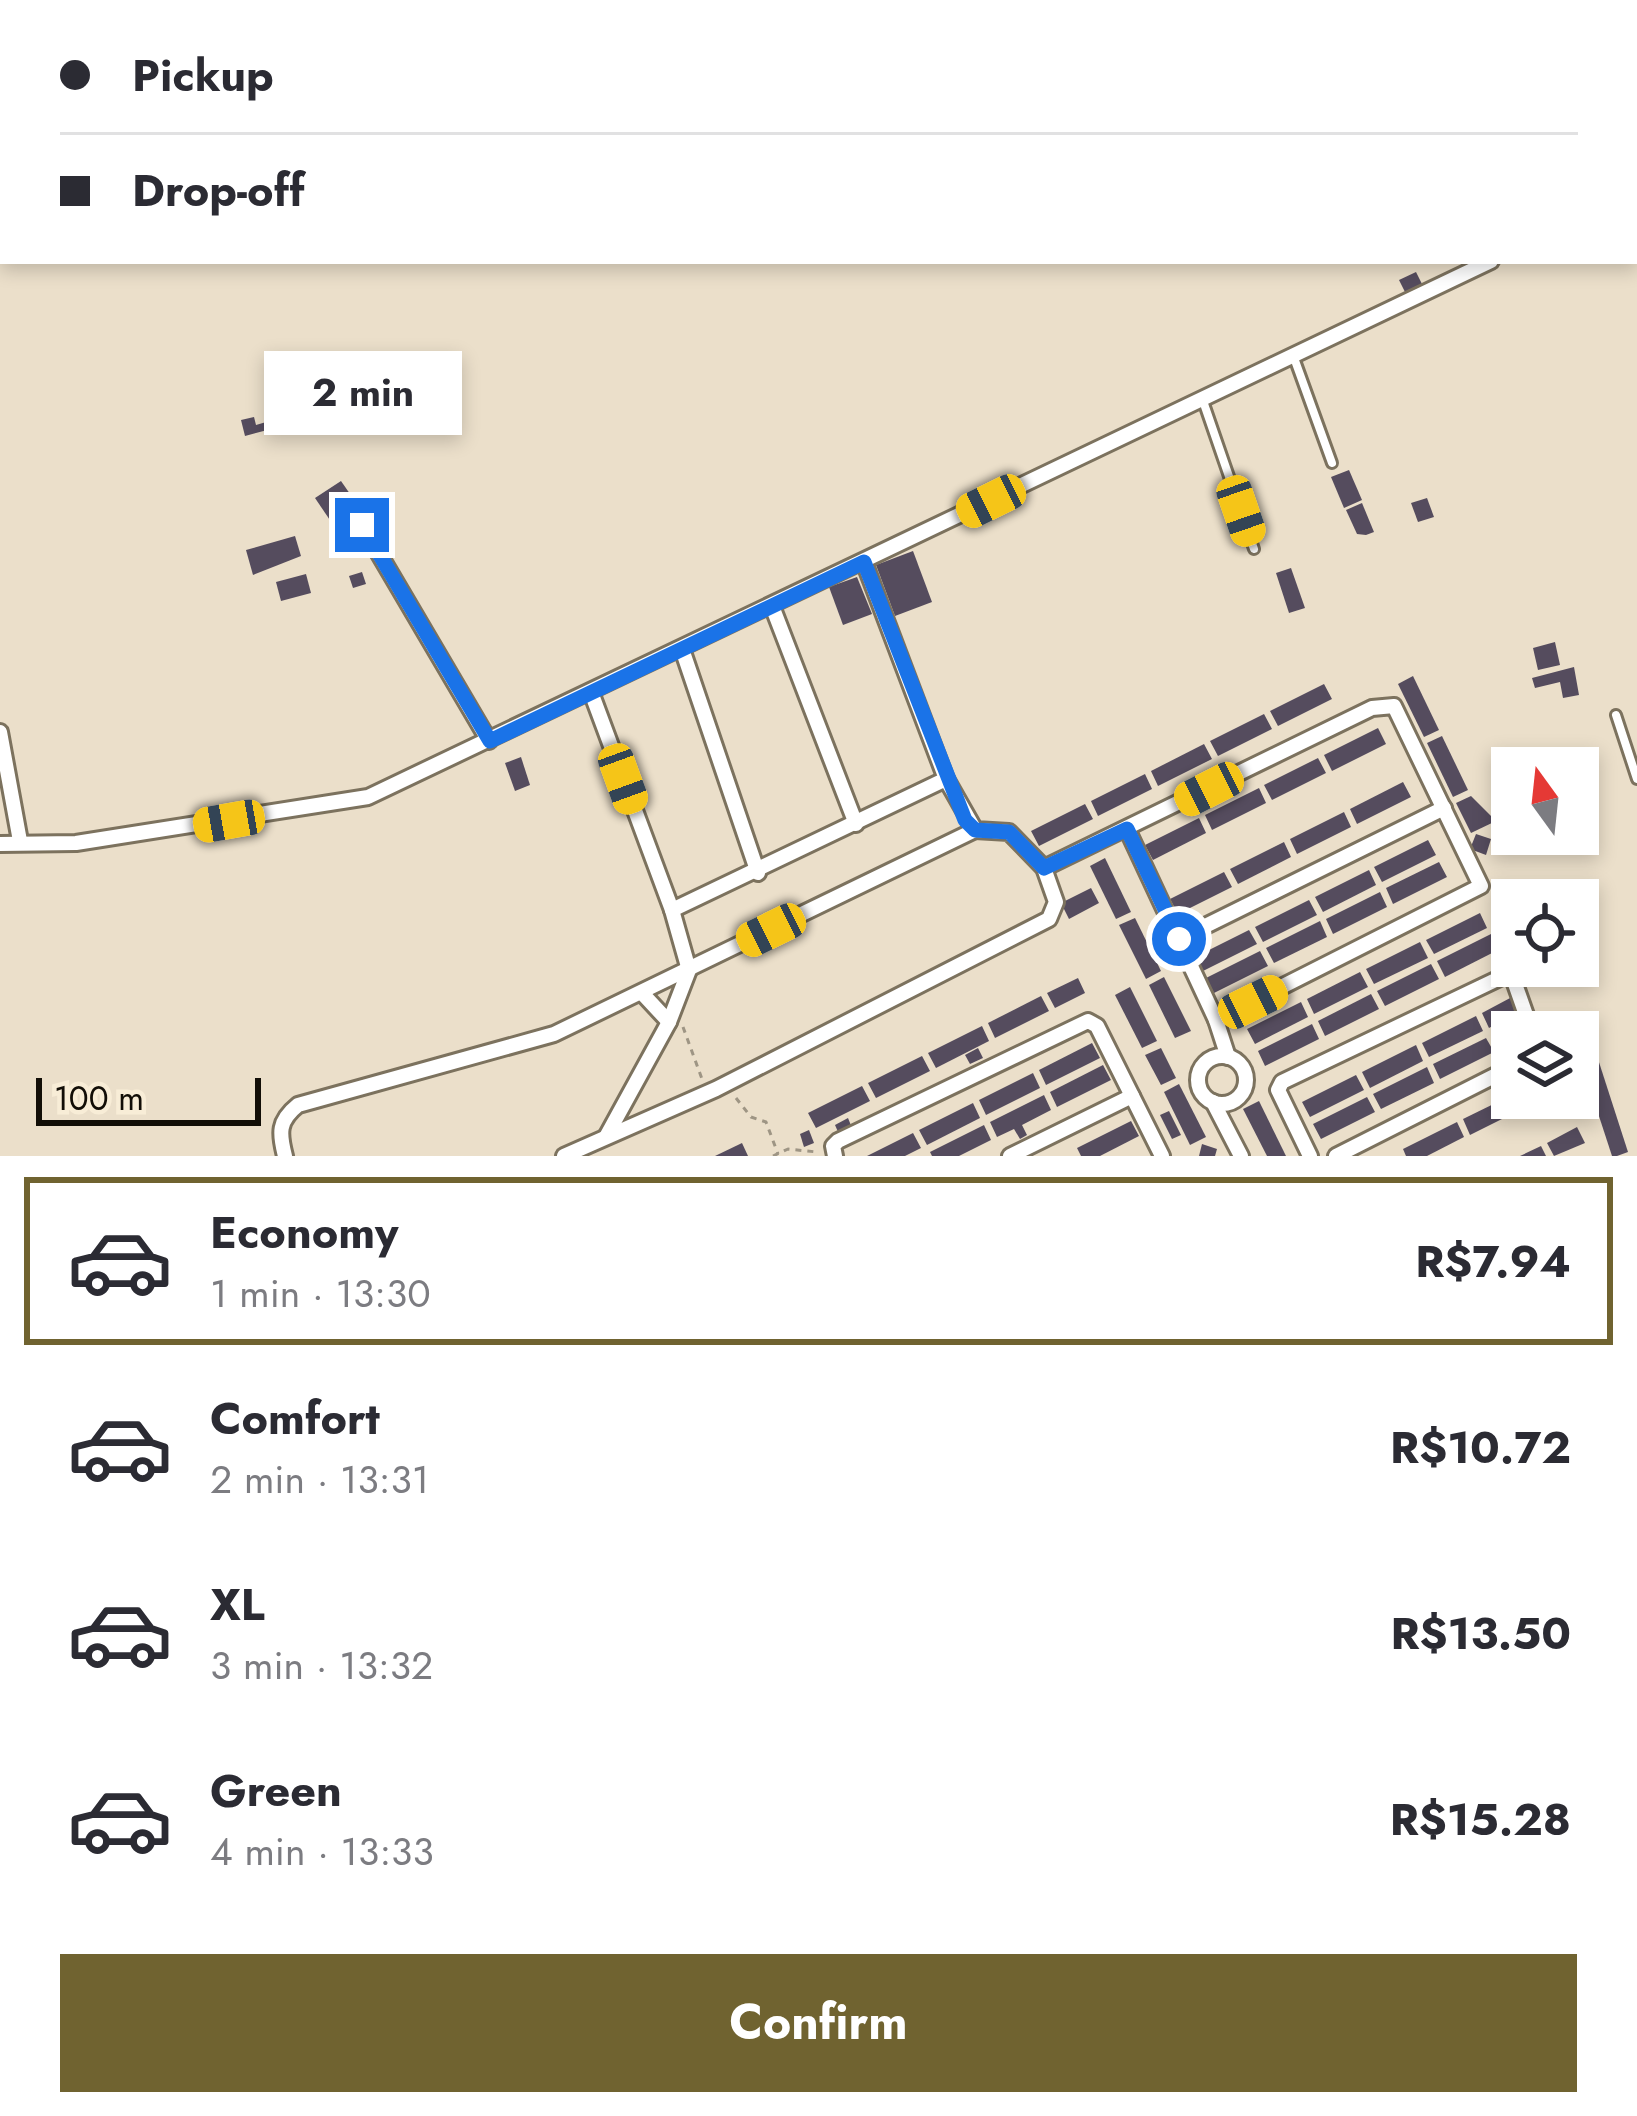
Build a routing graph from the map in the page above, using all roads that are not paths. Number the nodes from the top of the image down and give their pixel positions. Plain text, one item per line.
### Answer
1 (1485, 264) edge
2 (1293, 354) junction
3 (1202, 398) junction
4 (1332, 463) dead end
5 (362, 525) dead end
6 (1254, 549) dead end
7 (864, 562) junction
8 (772, 606) junction
9 (682, 649) junction
10 (591, 692) junction
11 (1616, 716) dead end
12 (0, 732) edge
13 (490, 741) junction
14 (946, 779) junction
15 (1637, 779) edge
16 (1444, 808) junction
17 (856, 824) junction
18 (1127, 829) junction
19 (975, 830) junction
20 (20, 841) junction
21 (0, 844) edge
22 (1044, 868) junction
23 (758, 873) junction
24 (672, 910) junction
25 (1179, 939) junction
26 (689, 970) junction
27 (642, 993) junction
28 (1525, 1011) edge
29 (1216, 1020) junction
30 (669, 1022) junction
31 (1228, 1057) junction
32 (1491, 1078) edge
33 (1132, 1096) junction
34 (1213, 1102) junction
35 (607, 1135) junction
36 (835, 1155) edge
37 (284, 1156) edge
38 (564, 1156) edge
39 (1010, 1156) edge
40 (1162, 1156) edge
41 (1240, 1156) edge
42 (1310, 1156) edge
43 (1336, 1156) edge

1 - 2 street
2 - 3 street
2 - 4 lane
3 - 6 lane
3 - 7 street
5 - 13 street
7 - 8 street
7 - 14 street
8 - 9 street
8 - 17 street
9 - 10 street
9 - 23 street
10 - 13 street
10 - 24 street
11 - 15 lane
12 - 20 street
13 - 20 street
14 - 17 street
14 - 19 street
16 - 18 street
16 - 25 street
16 - 29 street
17 - 23 street
18 - 22 street
18 - 25 street
19 - 22 street
19 - 26 street
20 - 21 street
22 - 35 street
23 - 24 street
24 - 26 street
25 - 29 street
26 - 27 street
26 - 30 street
27 - 30 street
27 - 37 street
28 - 42 street
29 - 31 street
30 - 35 street
31 - 34 street
31 - 34 street
32 - 43 street
33 - 36 street
33 - 39 street
33 - 40 street
34 - 41 street
35 - 38 street

